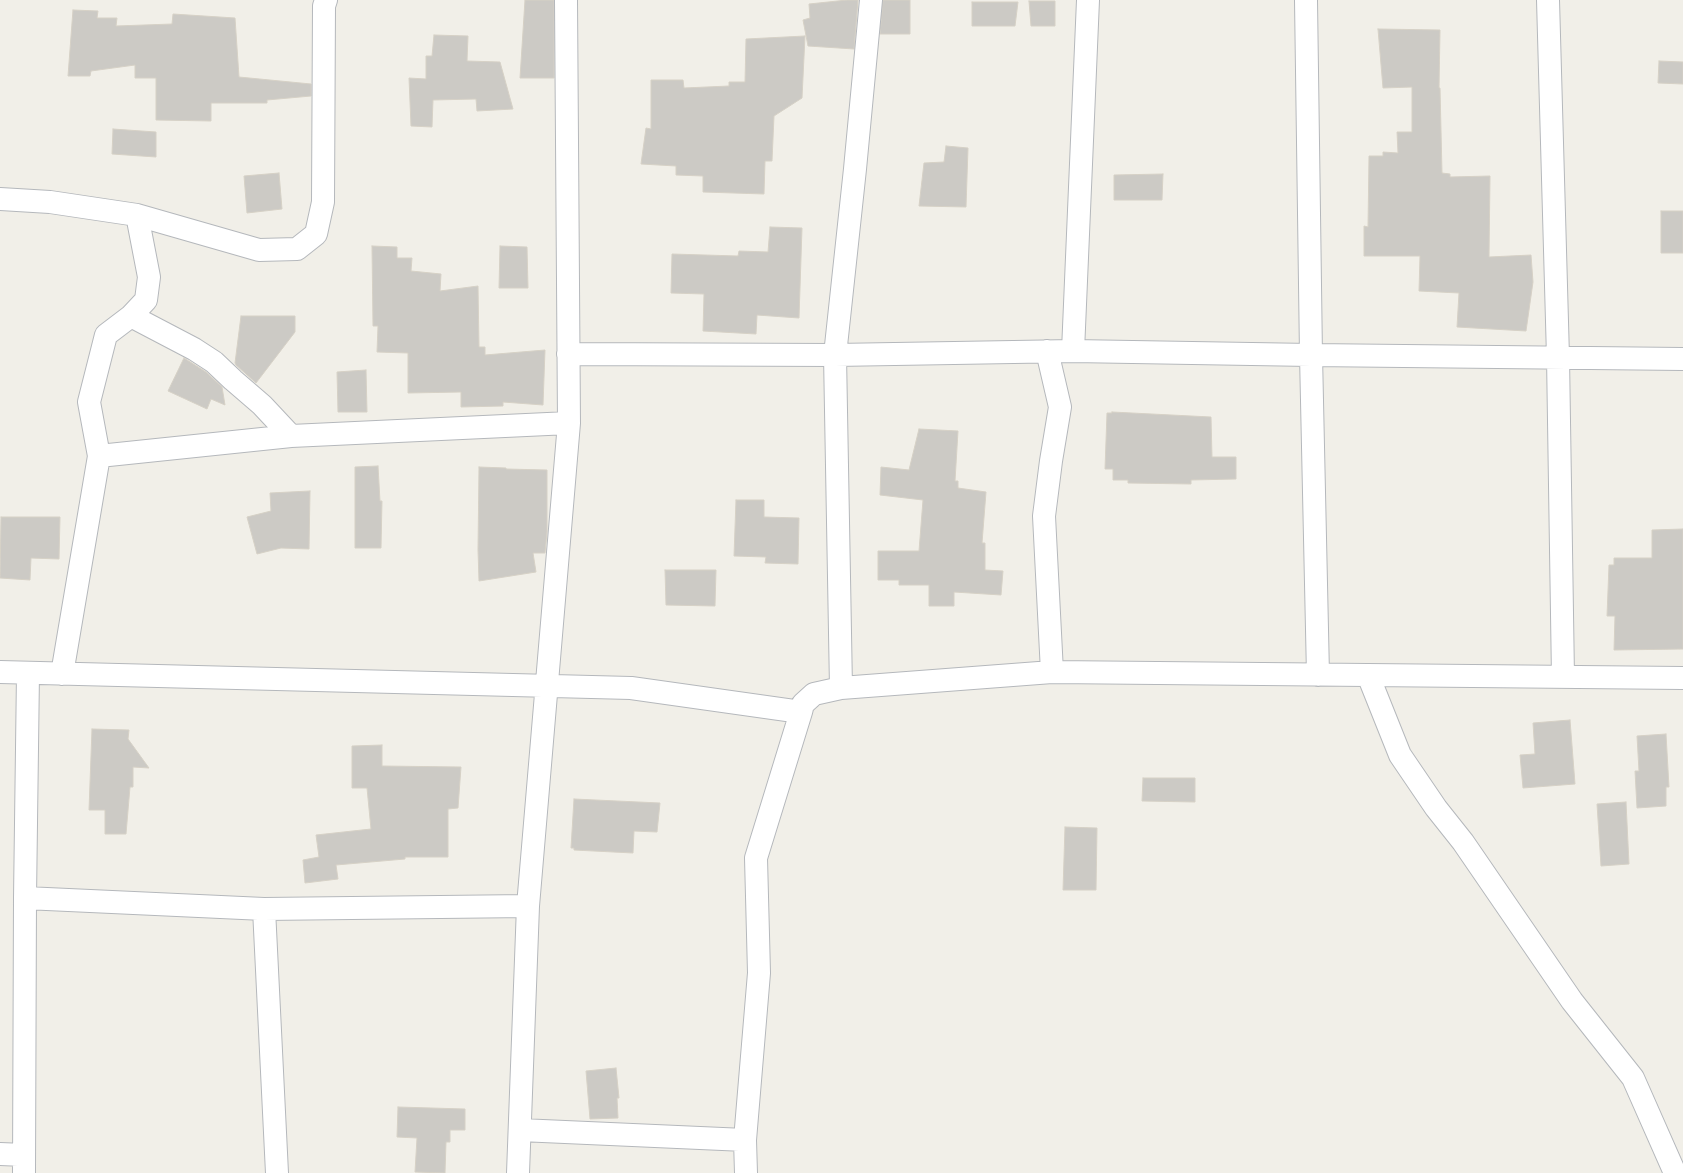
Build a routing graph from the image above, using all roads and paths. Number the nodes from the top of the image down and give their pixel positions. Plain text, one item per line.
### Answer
1 (326, 0) edge
2 (566, 0) edge
3 (871, 0) edge
4 (1088, 0) edge
5 (1306, 0) edge
6 (1548, 0) edge
7 (0, 199) edge
8 (137, 215) junction
9 (131, 316) junction
10 (1047, 351) junction
11 (1072, 351) junction
12 (568, 354) junction
13 (835, 355) junction
14 (1311, 355) junction
15 (1558, 357) junction
16 (1683, 359) edge
17 (569, 423) junction
18 (291, 436) junction
19 (99, 456) junction
20 (0, 672) edge
21 (1052, 672) junction
22 (28, 673) junction
23 (62, 674) junction
24 (1318, 674) junction
25 (1368, 675) junction
26 (1563, 677) junction
27 (1683, 678) edge
28 (546, 685) junction
29 (841, 688) junction
30 (801, 712) junction
31 (25, 898) junction
32 (528, 906) junction
33 (264, 908) junction
34 (520, 1130) junction
35 (745, 1140) junction
36 (0, 1154) edge
37 (24, 1164) edge
38 (277, 1173) edge
39 (518, 1173) edge
40 (746, 1173) edge
41 (1675, 1173) edge

1 - 8 street
2 - 12 street
3 - 13 street
4 - 11 street
5 - 14 street
6 - 15 street
7 - 8 street
8 - 9 street
9 - 18 street
9 - 19 street
10 - 11 street
10 - 13 street
10 - 21 street
11 - 14 street
12 - 13 street
12 - 17 street
13 - 29 street
14 - 15 street
14 - 24 street
15 - 16 street
15 - 26 street
17 - 18 street
17 - 28 street
18 - 19 street
19 - 23 street
20 - 22 street
21 - 24 street
21 - 29 street
22 - 23 street
22 - 31 street
23 - 28 street
24 - 25 street
25 - 26 street
25 - 41 street
26 - 27 street
28 - 30 street
28 - 32 street
29 - 30 street
30 - 35 street
31 - 33 street
31 - 37 street
32 - 33 street
32 - 34 street
33 - 38 street
34 - 35 street
34 - 39 street
35 - 40 street
36 - 37 street

